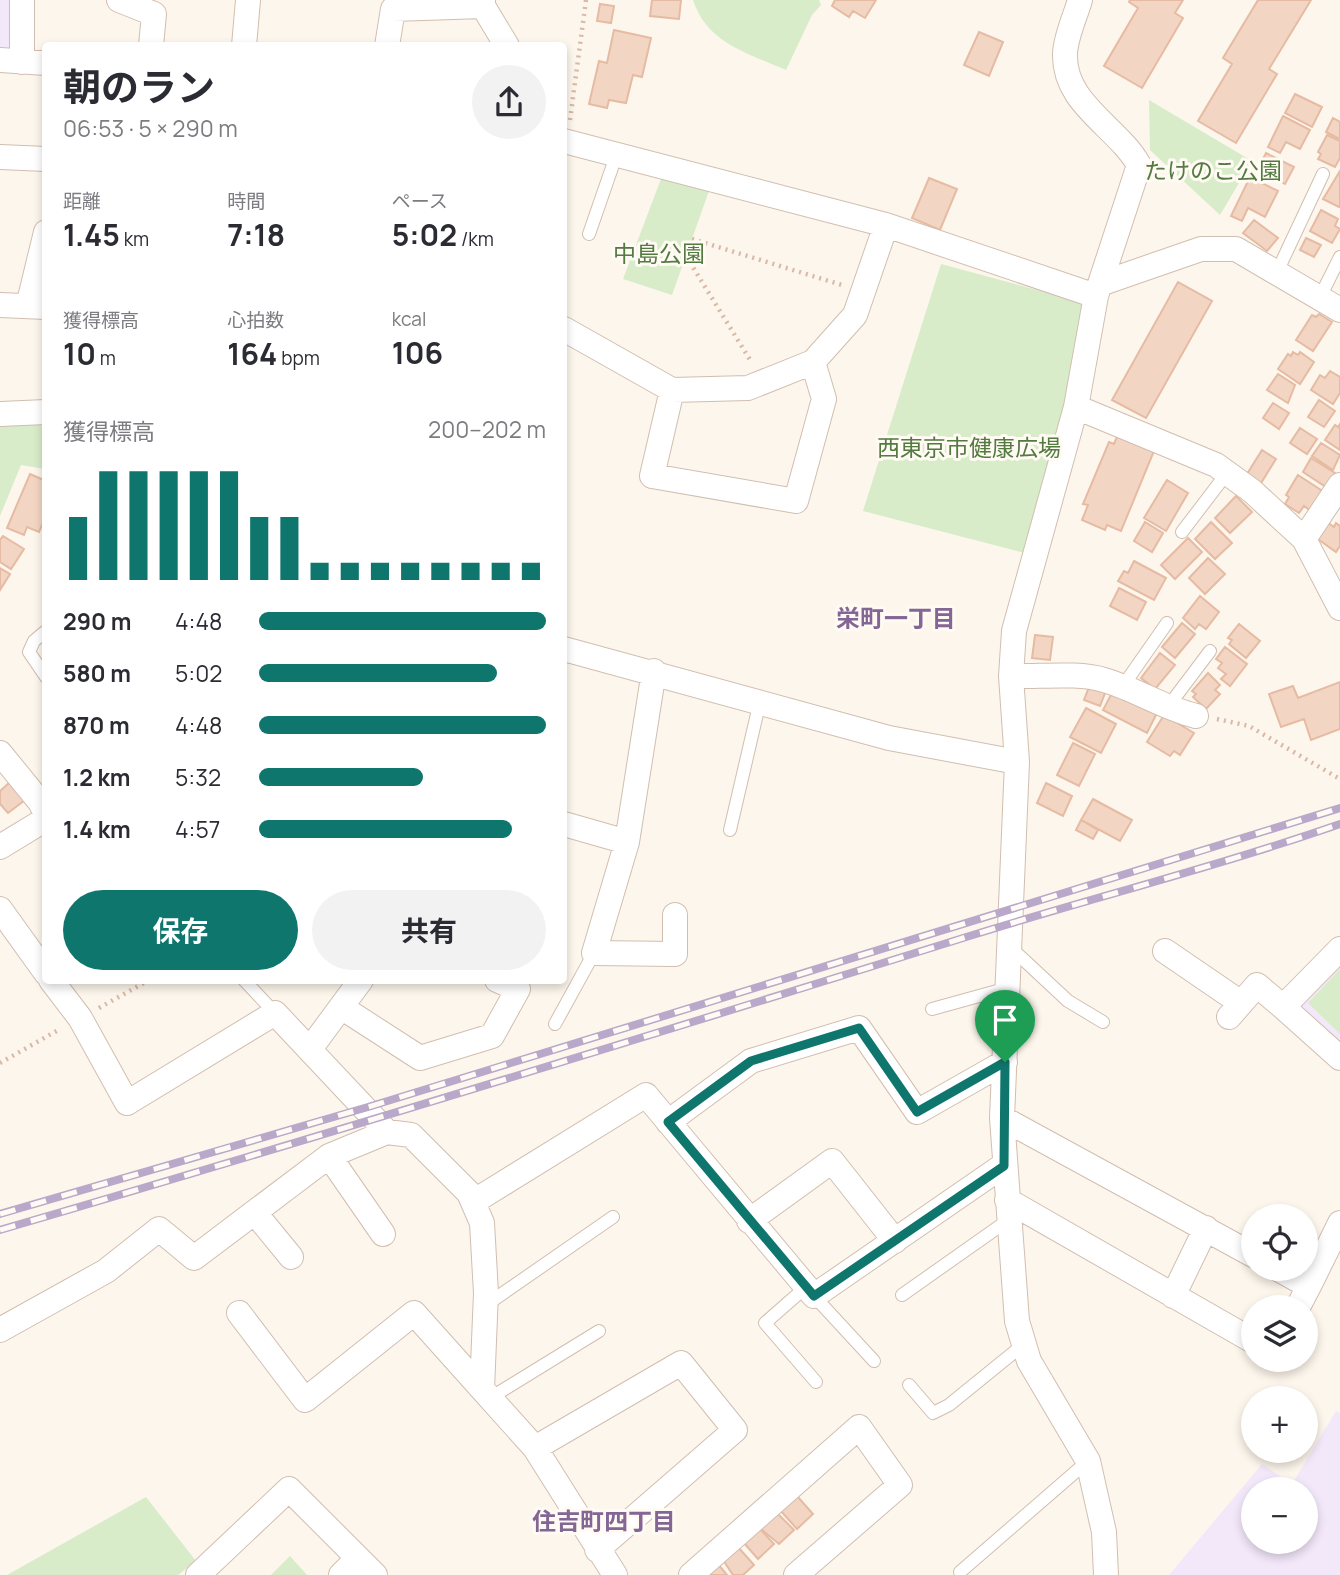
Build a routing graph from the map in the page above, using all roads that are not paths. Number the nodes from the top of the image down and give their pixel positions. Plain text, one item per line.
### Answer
1 (22, 0) edge
2 (119, 0) edge
3 (248, 0) edge
4 (1080, 0) edge
5 (483, 3) edge
6 (389, 5) edge
7 (151, 42) edge
8 (244, 42) edge
9 (387, 42) edge
10 (505, 42) edge
11 (23, 62) edge
12 (567, 144) edge
13 (616, 156) junction
14 (0, 157) edge
15 (42, 159) edge
16 (1323, 174) dead end
17 (886, 225) junction
18 (589, 234) dead end
19 (1340, 257) edge
20 (42, 265) edge
21 (1277, 272) junction
22 (1098, 290) junction
23 (1329, 304) edge
24 (0, 305) edge
25 (37, 306) edge
26 (567, 331) edge
27 (813, 362) junction
28 (672, 390) junction
29 (1076, 407) junction
30 (42, 412) edge
31 (0, 414) edge
32 (1227, 473) junction
33 (1340, 485) edge
34 (1182, 532) dead end
35 (1304, 539) junction
36 (1340, 608) edge
37 (1167, 623) dead end
38 (42, 634) edge
39 (567, 650) edge
40 (1210, 651) dead end
41 (42, 671) edge
42 (654, 671) junction
43 (1011, 676) junction
44 (1123, 686) junction
45 (760, 701) junction
46 (1167, 708) junction
47 (1196, 716) road end
48 (0, 753) edge
49 (1017, 762) junction
50 (42, 807) edge
51 (42, 820) edge
52 (567, 825) edge
53 (730, 830) dead end
54 (626, 842) junction
55 (0, 846) edge
56 (0, 909) edge
57 (675, 915) dead end
58 (1011, 948) junction
59 (1340, 949) edge
60 (1165, 951) dead end
61 (594, 953) junction
62 (42, 967) edge
63 (54, 984) edge
64 (248, 984) edge
65 (357, 984) edge
66 (506, 984) edge
67 (1008, 988) junction
68 (341, 1007) junction
69 (1283, 1007) junction
70 (932, 1009) dead end
71 (275, 1013) junction
72 (1103, 1022) dead end
73 (555, 1024) dead end
74 (310, 1049) junction
75 (1340, 1058) edge
76 (1005, 1062) junction
77 (1002, 1118) junction
78 (668, 1122) junction
79 (387, 1132) junction
80 (329, 1156) junction
81 (1004, 1166) junction
82 (473, 1202) junction
83 (1007, 1211) junction
84 (255, 1213) junction
85 (613, 1217) dead end
86 (750, 1221) junction
87 (1340, 1223) edge
88 (1206, 1228) junction
89 (383, 1234) dead end
90 (895, 1241) junction
91 (1241, 1248) edge
92 (290, 1257) dead end
93 (1289, 1281) edge
94 (810, 1292) junction
95 (902, 1295) dead end
96 (1302, 1295) edge
97 (1305, 1295) edge
98 (1173, 1296) junction
99 (485, 1306) junction
100 (239, 1313) dead end
101 (0, 1330) edge
102 (599, 1331) dead end
103 (1241, 1334) edge
104 (1023, 1345) junction
105 (874, 1361) dead end
106 (816, 1382) dead end
107 (909, 1385) dead end
108 (486, 1393) junction
109 (535, 1448) junction
110 (1088, 1461) junction
111 (603, 1566) edge
112 (358, 1569) edge
113 (960, 1572) dead end
114 (198, 1575) edge
115 (691, 1575) edge
116 (796, 1575) edge
117 (1106, 1575) edge

1 - 11 street
2 - 7 street
3 - 8 street
4 - 22 street
5 - 6 street
5 - 10 street
6 - 9 street
12 - 13 street
13 - 17 street
13 - 18 lane
14 - 15 street
16 - 21 lane
17 - 22 street
17 - 27 street
19 - 23 lane
20 - 25 street
21 - 22 street
21 - 23 street
22 - 29 street
24 - 25 street
26 - 28 street
27 - 28 street
27 - 28 street
29 - 32 street
29 - 43 street
30 - 31 street
32 - 34 lane
32 - 35 street
33 - 35 street
35 - 36 street
37 - 44 lane
38 - 41 lane
39 - 42 street
40 - 46 lane
42 - 45 street
42 - 54 street
43 - 44 street
43 - 49 street
44 - 46 street
45 - 49 street
45 - 53 lane
46 - 47 street
48 - 50 street
49 - 58 street
51 - 55 street
52 - 54 street
54 - 61 street
56 - 62 street
57 - 61 street
58 - 67 street
58 - 72 lane
59 - 69 street
60 - 69 street
61 - 73 lane
63 - 71 street
64 - 71 lane
65 - 68 street
66 - 68 street
67 - 70 lane
67 - 76 street
68 - 74 street
69 - 75 street
71 - 74 street
74 - 79 street
76 - 77 street
76 - 78 street
77 - 81 street
77 - 88 street
78 - 82 street
78 - 86 street
79 - 80 street
79 - 82 street
80 - 84 street
80 - 89 street
81 - 83 street
81 - 90 street
82 - 99 street
83 - 95 lane
83 - 98 street
83 - 104 street
84 - 92 street
84 - 101 street
85 - 99 lane
86 - 90 street
86 - 94 street
87 - 97 street
88 - 91 street
88 - 98 street
90 - 94 street
93 - 96 street
94 - 105 lane
94 - 106 lane
98 - 103 street
99 - 108 street
100 - 108 street
102 - 108 lane
104 - 107 lane
104 - 110 street
108 - 109 street
109 - 111 street
109 - 111 street
110 - 113 lane
110 - 117 street
112 - 114 street
115 - 116 street

